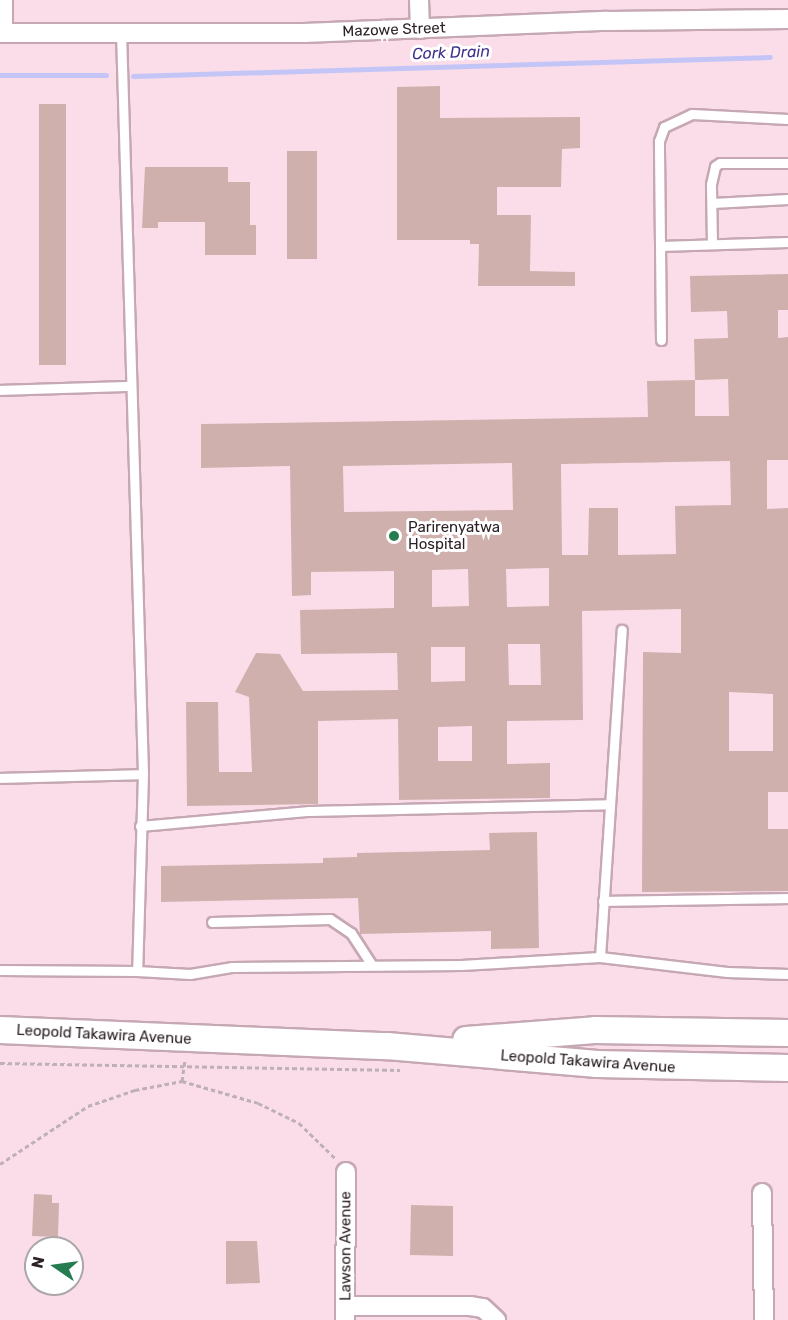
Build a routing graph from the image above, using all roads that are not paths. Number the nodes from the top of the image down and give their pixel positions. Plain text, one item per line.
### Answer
1 (3, 0) edge
2 (419, 0) edge
3 (788, 19) edge
4 (420, 29) junction
5 (120, 32) junction
6 (1, 33) edge
7 (788, 119) edge
8 (788, 163) edge
9 (788, 199) edge
10 (712, 203) junction
11 (788, 243) edge
12 (712, 244) junction
13 (660, 246) junction
14 (661, 340) dead end
15 (129, 386) junction
16 (0, 390) edge
17 (622, 630) dead end
18 (142, 774) junction
19 (0, 778) edge
20 (610, 804) junction
21 (140, 826) junction
22 (788, 898) edge
23 (603, 901) junction
24 (212, 922) dead end
25 (600, 957) junction
26 (372, 965) junction
27 (0, 970) edge
28 (137, 971) junction
29 (788, 974) edge
30 (0, 1030) edge
31 (788, 1033) edge
32 (387, 1046) junction
33 (788, 1068) edge
34 (346, 1172) road end
35 (762, 1193) dead end
36 (345, 1313) edge
37 (496, 1320) edge
38 (764, 1320) edge

1 - 6 street
2 - 4 street
3 - 4 street, Mazowe Street
4 - 5 street, Mazowe Street
5 - 6 street, Mazowe Street
5 - 15 lane
7 - 13 lane
8 - 10 lane
9 - 10 lane
10 - 12 lane
11 - 12 lane
12 - 13 lane
13 - 14 lane
15 - 16 lane
15 - 18 lane
17 - 20 lane
18 - 19 lane
18 - 21 lane
20 - 21 lane
20 - 23 lane
21 - 28 lane
22 - 23 lane
23 - 25 lane
24 - 26 lane
25 - 26 lane
25 - 29 lane
26 - 28 lane
27 - 28 lane
30 - 32 main road, Leopold Takawira Avenue
31 - 32 main road, Leopold Takawira Avenue
32 - 33 main road, Leopold Takawira Avenue
34 - 36 street, Lawson Avenue
35 - 38 street
36 - 37 street

